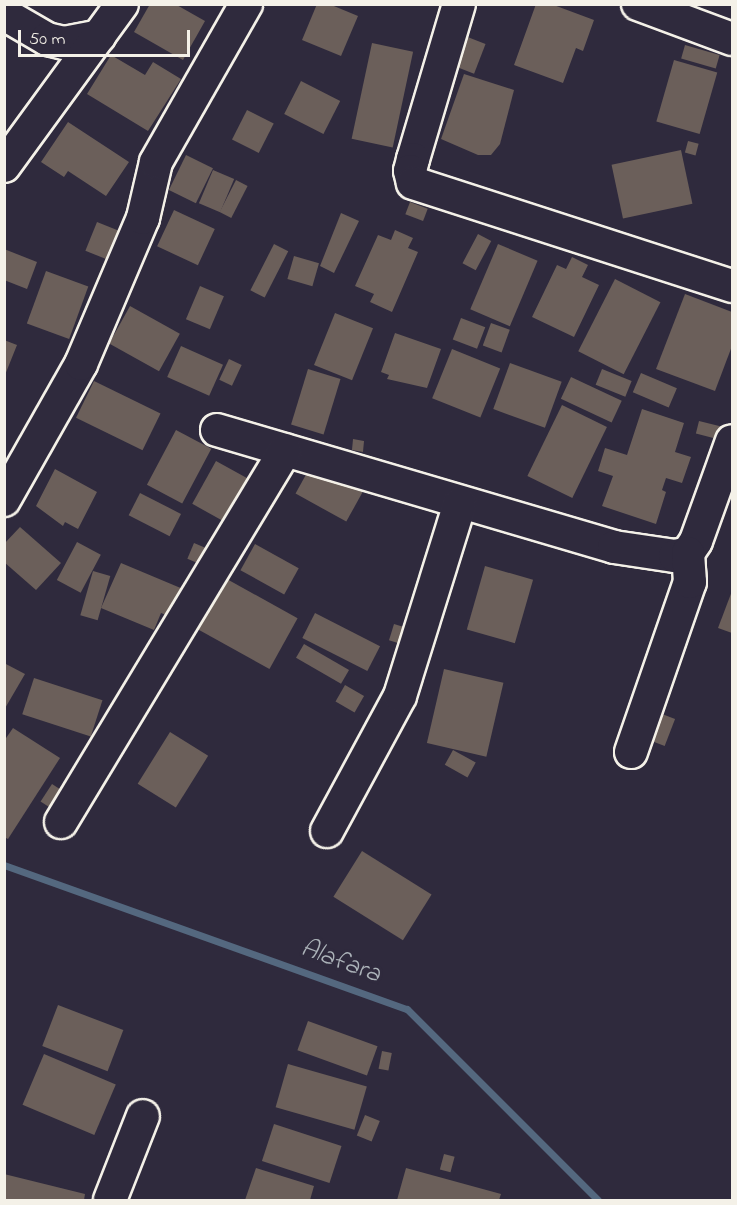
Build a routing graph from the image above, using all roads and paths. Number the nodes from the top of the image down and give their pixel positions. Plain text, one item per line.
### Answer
1 (122, 4) edge
2 (246, 4) edge
3 (459, 4) edge
4 (639, 5) edge
5 (4, 14) edge
6 (99, 36) junction
7 (732, 39) edge
8 (4, 166) edge
9 (732, 286) edge
10 (217, 430) dead end
11 (732, 441) edge
12 (285, 450) junction
13 (4, 500) edge
14 (460, 503) junction
15 (688, 553) junction
16 (631, 752) dead end
17 (61, 822) dead end
18 (327, 831) dead end
19 (143, 1116) dead end
20 (110, 1200) edge

1 - 6 street
2 - 13 street
3 - 9 street
4 - 7 street
5 - 6 street
6 - 8 street
10 - 12 street
11 - 15 street
12 - 14 street
12 - 17 street
14 - 15 street
14 - 18 street
15 - 16 street
19 - 20 street

